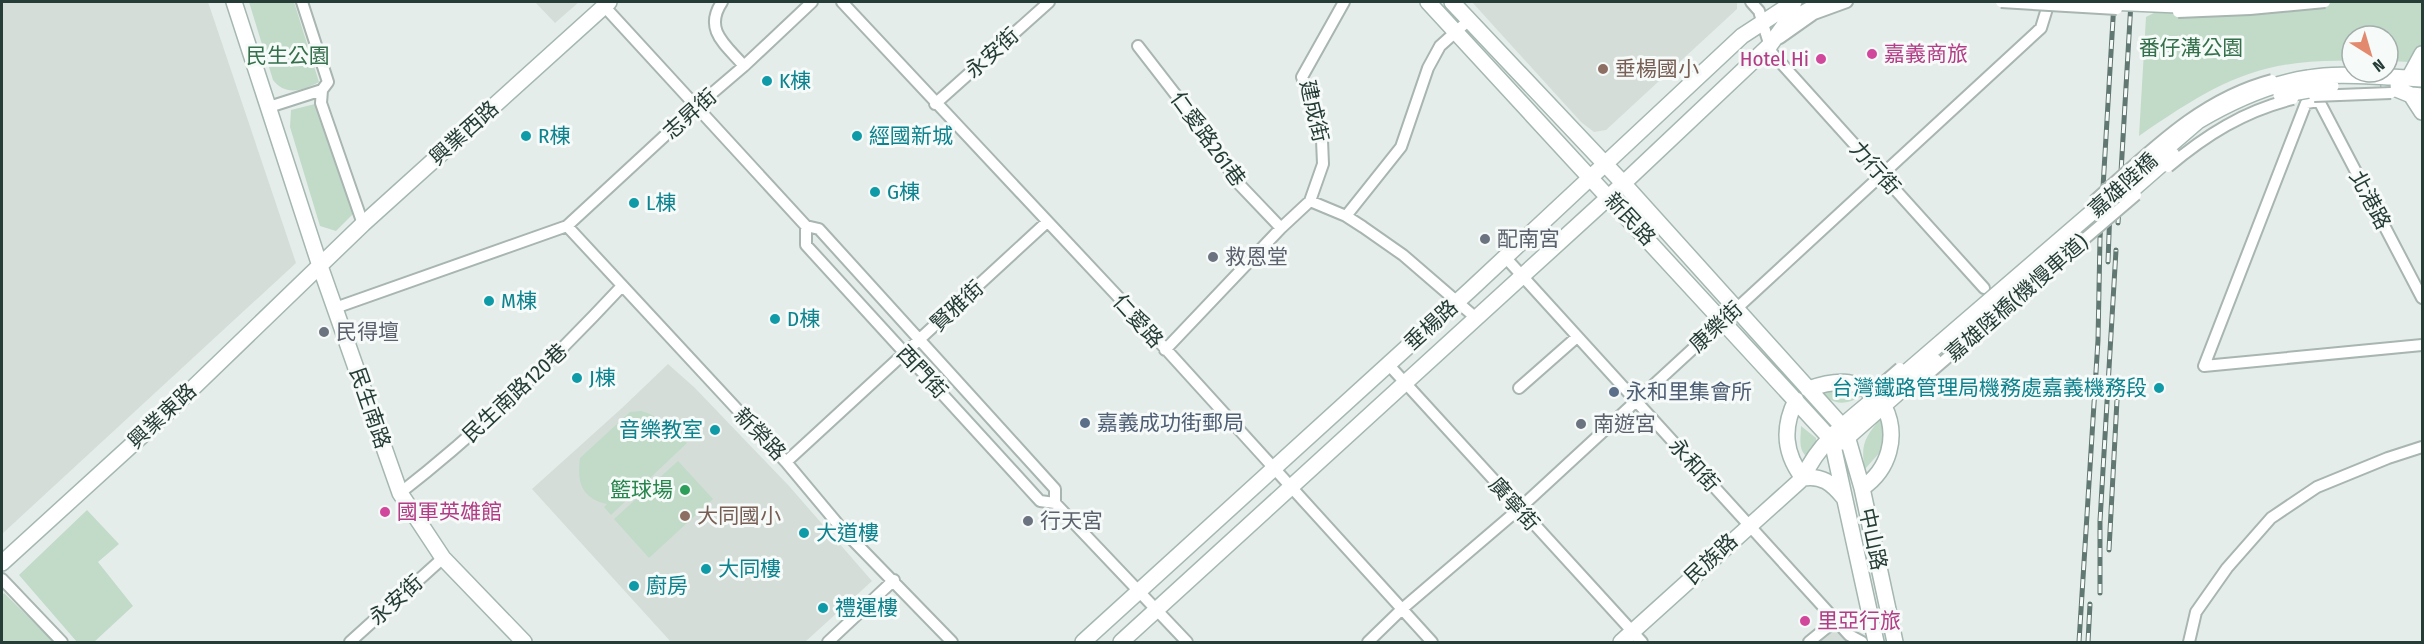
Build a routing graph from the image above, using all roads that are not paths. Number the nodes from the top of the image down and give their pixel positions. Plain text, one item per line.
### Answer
1 (234, 2) edge
2 (302, 2) edge
3 (722, 2) edge
4 (812, 2) edge
5 (842, 2) edge
6 (1049, 2) edge
7 (1344, 2) edge
8 (1428, 2) edge
9 (1452, 2) edge
10 (1751, 2) edge
11 (1794, 2) edge
12 (1823, 2) edge
13 (1847, 2) edge
14 (2001, 2) edge
15 (2049, 2) edge
16 (2107, 2) edge
17 (2254, 2) edge
18 (2325, 2) edge
19 (606, 4) edge
20 (1783, 14) edge
21 (1469, 20) junction
22 (1762, 22) junction
23 (1456, 31) junction
24 (1770, 45) junction
25 (1138, 46) dead end
26 (2422, 54) edge
27 (744, 66) junction
28 (2340, 69) edge
29 (2340, 75) edge
30 (2416, 78) edge
31 (2400, 79) edge
32 (2398, 84) edge
33 (322, 90) junction
34 (2417, 96) edge
35 (935, 104) junction
36 (269, 107) junction
37 (696, 107) junction
38 (2422, 112) edge
39 (1605, 164) junction
40 (1881, 174) junction
41 (1591, 177) junction
42 (1623, 183) junction
43 (1610, 196) junction
44 (1310, 201) junction
45 (1346, 216) junction
46 (1047, 222) junction
47 (363, 224) junction
48 (567, 226) junction
49 (806, 226) junction
50 (1281, 228) junction
51 (1505, 257) junction
52 (320, 266) junction
53 (1522, 277) junction
54 (622, 286) junction
55 (1984, 288) dead end
56 (2422, 298) edge
57 (1458, 301) junction
58 (335, 308) junction
59 (1735, 309) junction
60 (1476, 318) junction
61 (1723, 320) junction
62 (1577, 337) junction
63 (920, 341) junction
64 (2422, 345) edge
65 (1165, 350) junction
66 (906, 354) junction
67 (1388, 364) junction
68 (1406, 383) junction
69 (1519, 388) dead end
70 (1895, 388) junction
71 (1808, 389) junction
72 (1796, 400) junction
73 (1635, 401) junction
74 (1881, 402) junction
75 (1844, 431) junction
76 (1832, 443) junction
77 (2422, 447) edge
78 (786, 462) junction
79 (1274, 468) junction
80 (1803, 478) junction
81 (1292, 488) junction
82 (1862, 488) junction
83 (400, 493) junction
84 (1845, 499) junction
85 (1055, 503) junction
86 (1519, 509) junction
87 (1749, 525) junction
88 (443, 558) junction
89 (2, 563) edge
90 (2, 579) edge
91 (894, 580) junction
92 (1138, 591) junction
93 (1157, 609) junction
94 (1402, 609) junction
95 (1836, 620) junction
96 (1632, 639) edge
97 (62, 642) edge
98 (350, 642) edge
99 (524, 642) edge
100 (828, 642) edge
101 (952, 642) edge
102 (1083, 642) edge
103 (1122, 642) edge
104 (1187, 642) edge
105 (1368, 642) edge
106 (1432, 642) edge
107 (1809, 642) edge
108 (1862, 642) edge
109 (1876, 642) edge
110 (1895, 642) edge
111 (2189, 642) edge

1 - 36 street, 民生南路
2 - 33 street
3 - 27 street
4 - 27 street, 志昇街
5 - 35 street, 仁愛路
6 - 35 street, 永安街
7 - 44 street, 建成街
8 - 23 street, 新民路
9 - 21 street, 新民路
10 - 22 street, 力行街
11 - 20 street
12 - 20 street
13 - 20 street
14 - 18 street, bridge
15 - 40 street, 康樂街
16 - 17 street, bridge
19 - 37 street, 西門街
19 - 47 street, 興業西路
20 - 22 street, 垂楊路
20 - 24 street, 垂楊路
21 - 23 street
21 - 39 street, 新民路
22 - 24 street, 力行街
22 - 39 street, 垂楊路
23 - 41 street, 新民路
23 - 45 street
24 - 40 street, 力行街
24 - 42 street, 垂楊路
25 - 50 street, 仁愛路261巷
26 - 30 street
27 - 37 street, 志昇街
28 - 70 street, 嘉雄陸橋(機慢車道), bridge
29 - 70 street, 嘉雄陸橋, bridge
30 - 31 street
32 - 34 street
33 - 36 street
33 - 47 street
34 - 38 street
35 - 46 street, 仁愛路
36 - 52 street, 民生南路
37 - 48 street, 志昇街
37 - 49 street, 西門街
39 - 41 street, 垂楊路
39 - 42 street, 新民路
40 - 55 street, 力行街
40 - 59 street, 康樂街
41 - 43 street, 新民路
41 - 51 street, 垂楊路
42 - 43 street, 垂楊路
42 - 59 street, 新民路
43 - 53 street, 垂楊路
43 - 61 street, 新民路
44 - 45 street
44 - 50 street, 建成街
45 - 57 street
46 - 63 street, 賢雅街
46 - 65 street, 仁愛路
47 - 52 street, 興業西路
48 - 54 street, 新榮路
48 - 58 street
49 - 63 street, 西門街
49 - 66 street, 西門街
50 - 65 street, 建成街
51 - 53 street, 永和街
51 - 57 street, 垂楊路
52 - 58 street, 民生南路
52 - 89 street, 興業東路
53 - 60 street, 垂楊路
53 - 62 street, 永和街
54 - 78 street, 新榮路
54 - 83 street, 民生南路120巷
56 - 64 street, 北港路
57 - 60 street
57 - 67 street, 垂楊路
58 - 83 street, 民生南路
59 - 61 street, 康樂街
59 - 71 street, 新民路
60 - 68 street, 垂楊路
61 - 72 street, 新民路
61 - 73 street, 康樂街
62 - 69 street
62 - 73 street, 永和街
63 - 66 street, 賢雅街
63 - 85 street, 西門街
65 - 79 street, 仁愛路
66 - 78 street, 賢雅街
66 - 85 street, 西門街
67 - 68 street, 廣寧街
67 - 79 street, 垂楊路
68 - 81 street, 垂楊路
68 - 86 street, 廣寧街
70 - 74 street, 民族路
71 - 74 street
71 - 75 street, 新民路
72 - 76 street, 新民路
72 - 80 street
73 - 86 street, 康樂街
73 - 87 street, 永和街
74 - 75 street, 民族路
74 - 82 street
75 - 76 street, 民族路
75 - 82 street, 中山路
76 - 80 street, 民族路
76 - 84 street, 中山路
77 - 111 street
78 - 91 street, 新榮路
79 - 81 street, 仁愛路
79 - 92 street, 垂楊路
80 - 84 street
80 - 87 street, 民族路
81 - 93 street, 垂楊路
81 - 94 street, 仁愛路
82 - 110 street, 中山路
83 - 88 street, 民生南路
84 - 109 street, 中山路
85 - 92 street, 西門街
86 - 94 street, 康樂街
86 - 96 street, 廣寧街
87 - 95 street, 永和街
87 - 96 street, 民族路
88 - 98 street, 永安街
88 - 99 street, 民生南路
90 - 97 street
91 - 100 street
91 - 101 street, 新榮路
92 - 93 street, 西門街
92 - 102 street, 垂楊路
93 - 103 street, 垂楊路
93 - 104 street, 西門街
94 - 105 street, 康樂街
94 - 106 street, 仁愛路
95 - 107 street
95 - 108 street, 永和街

